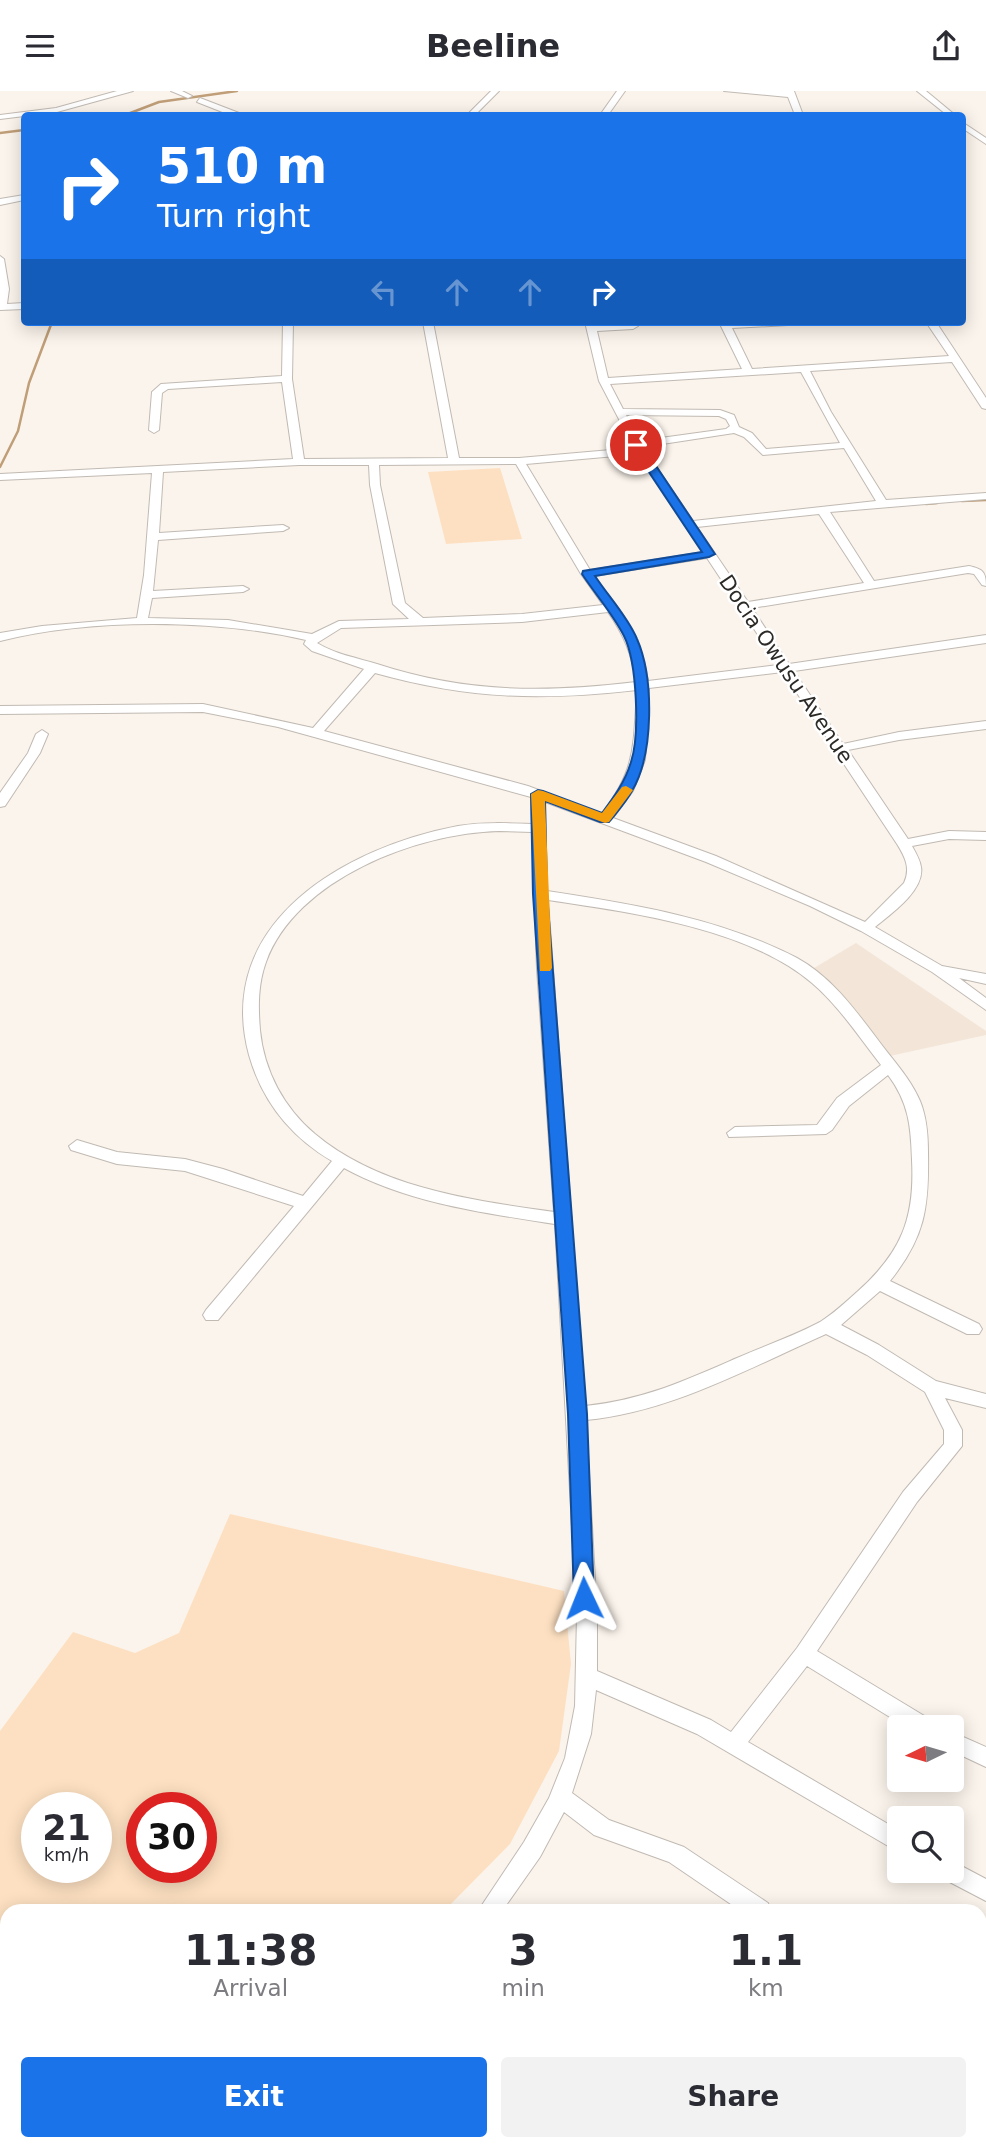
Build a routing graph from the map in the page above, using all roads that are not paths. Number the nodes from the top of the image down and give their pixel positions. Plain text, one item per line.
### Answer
1 (129, 91) edge
2 (176, 91) edge
3 (495, 91) edge
4 (621, 91) edge
5 (728, 91) edge
6 (921, 91) edge
7 (790, 93) edge
8 (188, 96) dead end
9 (200, 100) dead end
10 (222, 110) junction
11 (41, 112) edge
12 (217, 112) edge
13 (228, 112) edge
14 (474, 112) edge
15 (608, 112) edge
16 (798, 112) edge
17 (947, 112) edge
18 (21, 114) edge
19 (0, 117) edge
20 (966, 127) edge
21 (986, 142) edge
22 (21, 198) edge
23 (0, 202) edge
24 (0, 259) edge
25 (21, 306) edge
26 (1, 307) edge
27 (288, 326) edge
28 (429, 326) edge
29 (591, 326) edge
30 (612, 326) edge
31 (726, 326) edge
32 (934, 326) edge
33 (633, 327) dead end
34 (955, 359) junction
35 (804, 368) junction
36 (748, 371) junction
37 (287, 379) junction
38 (604, 381) junction
39 (986, 406) edge
40 (618, 412) junction
41 (734, 429) junction
42 (154, 430) dead end
43 (848, 445) junction
44 (638, 448) junction
45 (374, 460) junction
46 (454, 460) junction
47 (299, 461) junction
48 (519, 461) junction
49 (158, 468) junction
50 (0, 477) edge
51 (986, 496) edge
52 (883, 503) junction
53 (822, 509) junction
54 (690, 525) junction
55 (283, 528) dead end
56 (153, 537) junction
57 (709, 554) junction
58 (587, 574) junction
59 (986, 583) edge
60 (870, 584) junction
61 (243, 589) dead end
62 (146, 596) junction
63 (399, 604) junction
64 (744, 606) junction
65 (610, 608) junction
66 (142, 621) junction
67 (420, 622) junction
68 (378, 624) junction
69 (0, 636) edge
70 (313, 638) junction
71 (986, 639) edge
72 (373, 667) junction
73 (786, 668) junction
74 (643, 685) junction
75 (0, 710) edge
76 (986, 725) edge
77 (317, 732) junction
78 (43, 734) dead end
79 (840, 748) junction
80 (538, 794) junction
81 (0, 803) edge
82 (605, 819) junction
83 (538, 828) junction
84 (986, 836) edge
85 (904, 843) junction
86 (540, 894) junction
87 (866, 927) junction
88 (937, 969) junction
89 (986, 979) edge
90 (986, 1005) edge
91 (889, 1067) junction
92 (735, 1133) dead end
93 (77, 1146) dead end
94 (342, 1160) junction
95 (305, 1203) junction
96 (563, 1219) junction
97 (877, 1282) junction
98 (212, 1315) dead end
99 (827, 1326) junction
100 (973, 1329) dead end
101 (931, 1387) junction
102 (986, 1401) edge
103 (578, 1414) junction
104 (804, 1654) junction
105 (587, 1676) junction
106 (904, 1715) edge
107 (734, 1745) junction
108 (964, 1747) edge
109 (986, 1758) edge
110 (559, 1796) junction
111 (887, 1835) edge
112 (964, 1879) edge
113 (986, 1891) edge
114 (494, 1904) edge
115 (750, 1904) edge

1 - 11 street
2 - 8 street
3 - 14 street
4 - 15 street
5 - 7 street
6 - 17 street
7 - 16 street
9 - 10 street
10 - 12 street
10 - 13 street
18 - 19 street
20 - 21 street
22 - 23 street
24 - 26 street
25 - 26 street
27 - 37 street
28 - 46 street
29 - 38 street, Docia Owusu Avenue
30 - 33 street
31 - 36 street
32 - 34 street
34 - 35 street
34 - 39 street
35 - 36 street
35 - 43 street
36 - 38 street
37 - 42 street
37 - 47 street
38 - 40 street, Docia Owusu Avenue
40 - 41 street
40 - 44 street, Docia Owusu Avenue
41 - 43 street
41 - 44 street
43 - 52 street
44 - 48 street
44 - 54 street, Docia Owusu Avenue
45 - 46 street
45 - 47 street
45 - 63 street
46 - 48 street
47 - 49 street
48 - 58 street
49 - 50 street
49 - 56 street
51 - 52 street
52 - 53 street
53 - 54 street
53 - 60 street
54 - 57 street, Docia Owusu Avenue
55 - 56 street
56 - 62 street
57 - 58 street
57 - 64 street, Docia Owusu Avenue
58 - 65 street
59 - 60 street
60 - 64 street
61 - 62 street
62 - 66 street
63 - 67 street
63 - 68 street
64 - 73 street, Docia Owusu Avenue
65 - 67 street
65 - 74 street
66 - 69 street
66 - 70 street
67 - 68 street
68 - 70 street
70 - 72 street
71 - 73 street
72 - 74 street
72 - 77 street
73 - 74 street
73 - 79 street, Docia Owusu Avenue
74 - 82 street
75 - 77 street
76 - 79 street
77 - 80 street
78 - 81 street
79 - 85 street, Docia Owusu Avenue
80 - 82 street
80 - 83 street
82 - 87 street
83 - 86 street
83 - 94 street
84 - 85 street
85 - 87 street, Docia Owusu Avenue
86 - 91 street
86 - 96 street
87 - 88 street
88 - 89 street
88 - 90 street
91 - 92 street
91 - 97 street
93 - 95 street
94 - 95 street
94 - 96 street
95 - 98 street
96 - 103 street
97 - 99 street
97 - 100 street
99 - 101 street
99 - 103 street
101 - 102 street
101 - 104 street
103 - 105 street
104 - 106 street
104 - 107 street
105 - 107 street
105 - 110 street
107 - 111 street
108 - 109 street
110 - 114 street
110 - 115 street
112 - 113 street

